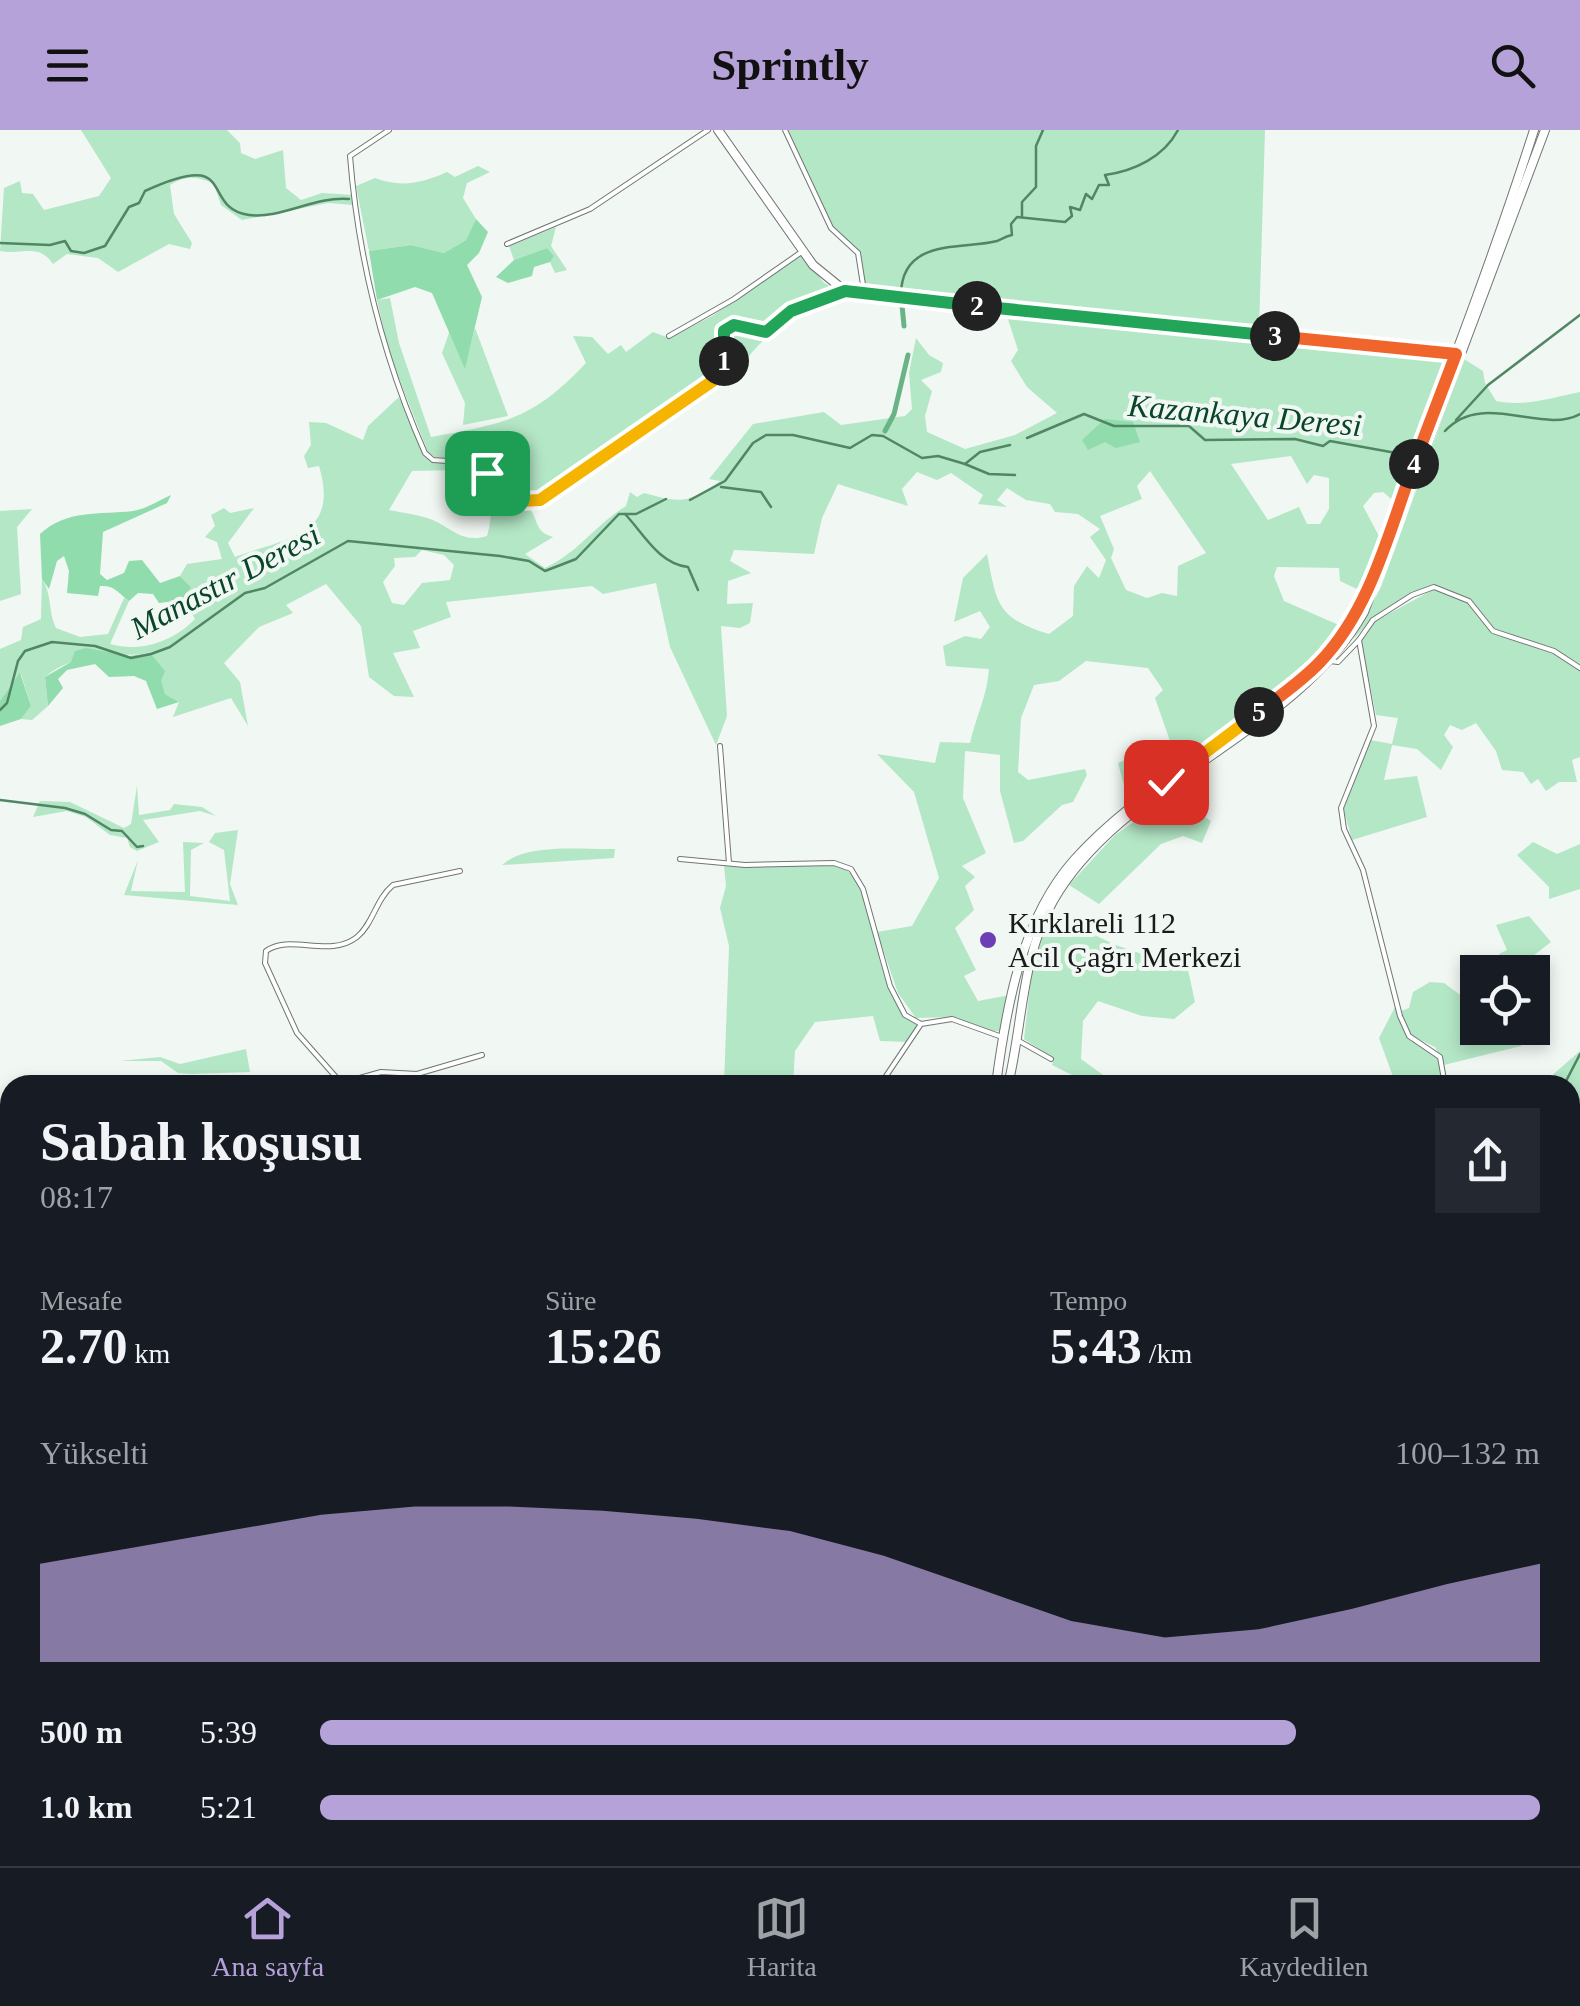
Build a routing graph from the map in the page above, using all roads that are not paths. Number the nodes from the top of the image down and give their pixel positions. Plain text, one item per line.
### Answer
1 (390, 130) edge
2 (708, 130) edge
3 (718, 130) edge
4 (785, 130) edge
5 (1534, 130) edge
6 (1545, 130) edge
7 (508, 244) dead end
8 (803, 251) junction
9 (845, 291) junction
10 (865, 295) junction
11 (669, 336) dead end
12 (1456, 354) junction
13 (1425, 446) junction
14 (1359, 640) junction
15 (1330, 661) junction
16 (1580, 668) edge
17 (720, 746) dead end
18 (680, 859) dead end
19 (729, 863) junction
20 (460, 872) dead end
21 (922, 1024) junction
22 (1002, 1036) junction
23 (1018, 1040) junction
24 (482, 1055) dead end
25 (1051, 1059) dead end
26 (334, 1075) edge
27 (371, 1075) edge
28 (887, 1075) edge
29 (997, 1075) edge
30 (1010, 1075) edge
31 (1443, 1075) edge

1 - 9 street
2 - 7 street
3 - 8 main road
4 - 10 street
5 - 12 main road
6 - 13 main road
8 - 9 main road
8 - 11 street
9 - 10 main road
10 - 12 main road
12 - 13 main road
13 - 15 main road
13 - 22 main road
14 - 15 street
14 - 16 street
14 - 31 street
15 - 23 main road
17 - 19 street
18 - 19 street
19 - 21 street
20 - 26 street
21 - 22 street
21 - 28 street
22 - 23 main road
22 - 23 main road
22 - 29 main road
23 - 25 street
23 - 30 main road
24 - 27 street

